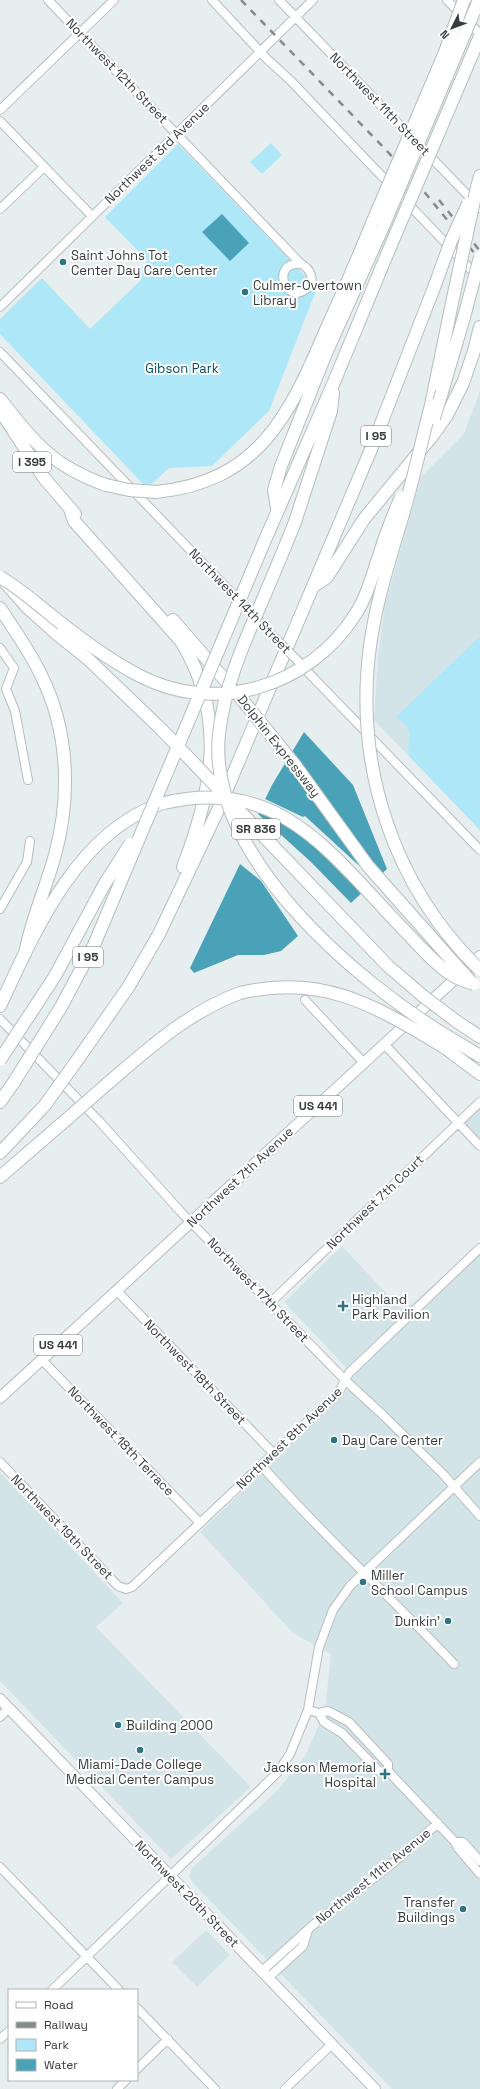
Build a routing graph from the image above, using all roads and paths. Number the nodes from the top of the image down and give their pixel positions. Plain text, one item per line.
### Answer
1 (48, 0) edge
2 (114, 0) edge
3 (212, 0) edge
4 (279, 0) edge
5 (314, 0) edge
6 (447, 0) edge
7 (464, 0) edge
8 (479, 0) edge
9 (296, 17) junction
10 (80, 33) junction
11 (480, 35) edge
12 (260, 52) junction
13 (0, 110) edge
14 (0, 122) edge
15 (176, 134) junction
16 (44, 167) junction
17 (478, 181) edge
18 (480, 208) edge
19 (0, 209) edge
20 (92, 216) junction
21 (378, 225) junction
22 (480, 257) edge
23 (302, 264) dead end
24 (480, 280) edge
25 (0, 307) edge
26 (480, 328) edge
27 (0, 352) edge
28 (334, 382) junction
29 (0, 399) edge
30 (4, 410) edge
31 (417, 464) junction
32 (70, 509) junction
33 (276, 511) junction
34 (0, 576) edge
35 (314, 586) junction
36 (0, 608) edge
37 (0, 648) edge
38 (28, 780) dead end
39 (144, 823) junction
40 (30, 842) dead end
41 (480, 850) edge
42 (183, 886) junction
43 (0, 909) edge
44 (25, 954) junction
45 (480, 956) edge
46 (480, 970) edge
47 (477, 987) edge
48 (305, 1000) dead end
49 (0, 1006) edge
50 (0, 1019) edge
51 (480, 1037) edge
52 (447, 1043) junction
53 (384, 1044) junction
54 (480, 1056) edge
55 (0, 1060) edge
56 (364, 1063) junction
57 (480, 1067) edge
58 (480, 1074) edge
59 (0, 1102) edge
60 (480, 1102) edge
61 (458, 1123) junction
62 (480, 1146) edge
63 (0, 1153) edge
64 (0, 1177) edge
65 (192, 1222) junction
66 (480, 1248) edge
67 (117, 1291) junction
68 (271, 1302) junction
69 (42, 1360) junction
70 (346, 1381) junction
71 (0, 1398) edge
72 (274, 1454) junction
73 (0, 1462) edge
74 (480, 1462) edge
75 (261, 1465) junction
76 (454, 1487) junction
77 (480, 1516) edge
78 (200, 1523) junction
79 (364, 1573) junction
80 (126, 1589) joint
81 (454, 1664) dead end
82 (0, 1699) edge
83 (9, 1708) junction
84 (308, 1710) junction
85 (319, 1713) junction
86 (0, 1717) edge
87 (388, 1771) junction
88 (438, 1823) junction
89 (456, 1842) junction
90 (480, 1861) edge
91 (0, 1867) edge
92 (480, 1874) edge
93 (170, 1876) junction
94 (87, 1957) junction
95 (265, 1975) junction
96 (53, 1989) edge
97 (118, 1989) edge
98 (138, 2009) edge
99 (168, 2039) junction
100 (332, 2044) junction
101 (138, 2068) edge
102 (125, 2081) edge
103 (117, 2089) edge
104 (215, 2089) edge
105 (284, 2089) edge
106 (375, 2089) edge

1 - 10 street, Northwest 12th Street
2 - 10 street
3 - 12 street
4 - 9 street, Northwest 11th Street
5 - 9 street, Northwest 3rd Avenue
6 - 11 street
7 - 21 highway, bridge
8 - 21 highway, bridge
9 - 12 street, Northwest 3rd Avenue
9 - 18 street, Northwest 11th Street
10 - 13 street
10 - 15 street, Northwest 12th Street
11 - 28 highway, I 95, bridge
12 - 15 street, Northwest 3rd Avenue
12 - 24 street
14 - 16 street
15 - 20 street, Northwest 3rd Avenue
15 - 23 street, Northwest 12th Street
16 - 19 street
16 - 20 street
17 - 31 highway, bridge
17 - 35 highway, I 95, bridge
20 - 25 street, Northwest 3rd Avenue
21 - 30 highway, bridge
21 - 33 highway
22 - 31 highway, bridge
26 - 35 highway
27 - 41 street, Northwest 14th Street, bridge
28 - 33 highway, I 95
28 - 52 highway, bridge
29 - 30 highway
30 - 32 highway, I 395
31 - 34 highway, bridge
31 - 46 highway, bridge
32 - 42 highway
32 - 47 highway, Dolphin Expressway, bridge
33 - 39 highway, I 95, bridge
34 - 51 highway, SR 836, bridge
35 - 42 highway, I 95
36 - 44 highway
37 - 38 street
39 - 55 highway, bridge
39 - 59 highway, I 95, bridge
40 - 43 street
42 - 63 highway, I 95, bridge
44 - 47 highway, bridge
44 - 49 highway
45 - 53 main road, Northwest 7th Avenue / US 441
48 - 56 street
50 - 65 street, Northwest 17th Street
52 - 54 highway
52 - 57 highway
52 - 58 highway
52 - 64 highway, bridge
53 - 56 main road, Northwest 7th Avenue / US 441
53 - 61 street
56 - 65 main road, Northwest 7th Avenue / US 441
60 - 61 street, Northwest 7th Court
61 - 62 street
61 - 68 street, Northwest 7th Court
65 - 67 main road, Northwest 7th Avenue / US 441
65 - 68 street, Northwest 17th Street
66 - 70 street, Northwest 8th Avenue
67 - 69 main road, Northwest 7th Avenue / US 441
67 - 72 street, Northwest 18th Street
68 - 70 street, Northwest 17th Street
69 - 71 main road, Northwest 7th Avenue / US 441
69 - 78 street, Northwest 18th Terrace
70 - 72 street, Northwest 8th Avenue
70 - 76 street, Northwest 17th Street
72 - 75 street, Northwest 8th Avenue
73 - 80 street, Northwest 19th Street
74 - 76 street
75 - 78 street, Northwest 8th Avenue
75 - 79 street
76 - 77 street, Northwest 17th Street
76 - 79 street
78 - 80 street, Northwest 8th Avenue
79 - 81 street
79 - 84 street
82 - 83 main road, Northwest 20th Street
83 - 86 street
83 - 93 main road, Northwest 20th Street
84 - 85 street
84 - 93 street
85 - 87 street
85 - 87 street
87 - 88 street
88 - 89 street
88 - 95 street, Northwest 11th Avenue
89 - 90 street
89 - 92 street
91 - 94 street
93 - 94 street
93 - 95 main road, Northwest 20th Street
94 - 96 street
94 - 97 street
95 - 100 main road, Northwest 20th Street
98 - 99 street
99 - 101 street
99 - 104 street
100 - 105 street
100 - 106 main road, Northwest 20th Street
102 - 103 street

